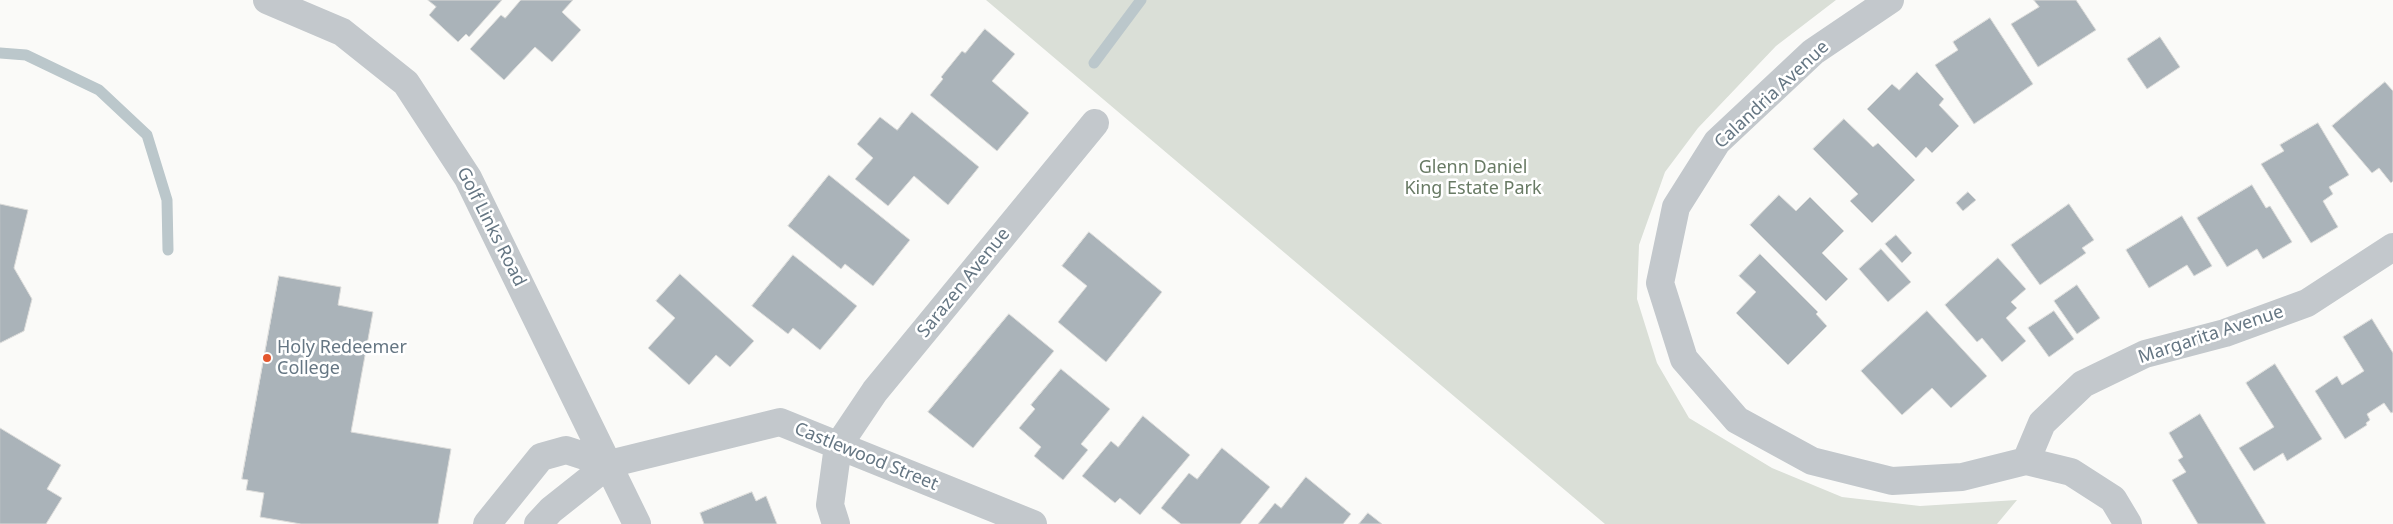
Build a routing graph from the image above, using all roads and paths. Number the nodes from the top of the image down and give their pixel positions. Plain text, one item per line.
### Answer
1 (267, 0) edge
2 (1890, 0) edge
3 (1095, 123) dead end
4 (2393, 247) edge
5 (838, 446) junction
6 (2026, 461) junction
7 (609, 464) junction
8 (487, 524) edge
9 (538, 524) edge
10 (637, 524) edge
11 (836, 524) edge
12 (1033, 524) edge
13 (2128, 524) edge

1 - 7 street, Golf Links Road
2 - 6 street, Calandria Avenue
3 - 5 street, Sarazen Avenue
4 - 6 street, Margarita Avenue
5 - 7 street, Castlewood Street
5 - 11 street
5 - 12 street, Castlewood Street
6 - 13 street
7 - 8 street
7 - 9 street
7 - 10 street, Golf Links Road

